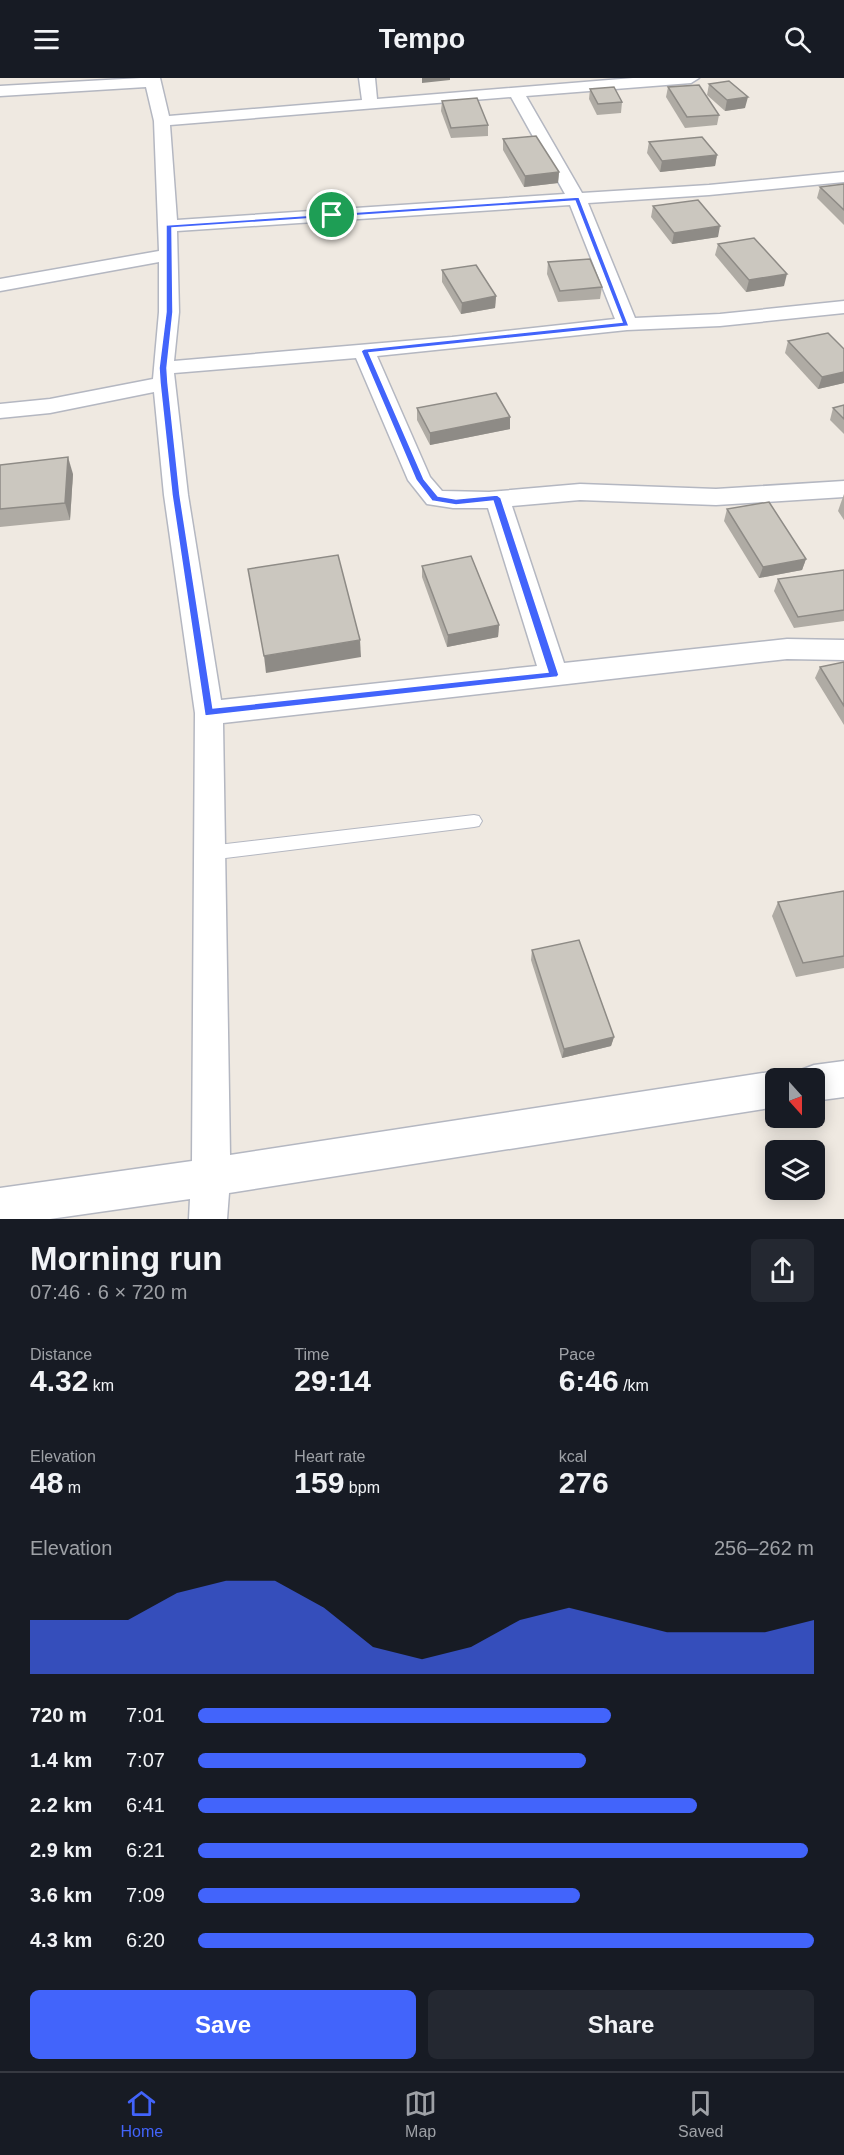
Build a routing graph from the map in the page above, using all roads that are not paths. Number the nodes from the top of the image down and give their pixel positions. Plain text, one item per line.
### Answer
1 (367, 78) edge
2 (691, 78) edge
3 (153, 80) edge
4 (542, 84) edge
5 (0, 91) edge
6 (516, 93) junction
7 (370, 102) junction
8 (162, 120) junction
9 (844, 177) edge
10 (577, 199) junction
11 (168, 226) junction
12 (167, 255) junction
13 (0, 285) edge
14 (844, 307) edge
15 (627, 324) junction
16 (364, 351) junction
17 (164, 376) junction
18 (0, 411) edge
19 (844, 489) edge
20 (497, 498) junction
21 (844, 650) edge
22 (554, 675) junction
23 (208, 713) junction
24 (474, 821) dead end
25 (209, 853) junction
26 (844, 1079) edge
27 (825, 1082) edge
28 (765, 1091) edge
29 (212, 1177) junction
30 (0, 1207) edge
31 (208, 1219) edge

1 - 7 street
2 - 4 street
3 - 5 street
3 - 8 street
4 - 6 street
6 - 7 street
6 - 10 street
7 - 8 street
8 - 11 street
9 - 10 street
10 - 11 street
10 - 15 street
11 - 12 street
12 - 13 street
12 - 17 street
14 - 15 street
15 - 16 street
16 - 17 street
16 - 20 street
17 - 18 street
17 - 23 street
19 - 20 street
20 - 22 street
21 - 22 street
22 - 23 street
23 - 25 street
24 - 25 lane
25 - 29 street
26 - 27 street
28 - 29 street
29 - 30 street
29 - 31 street

